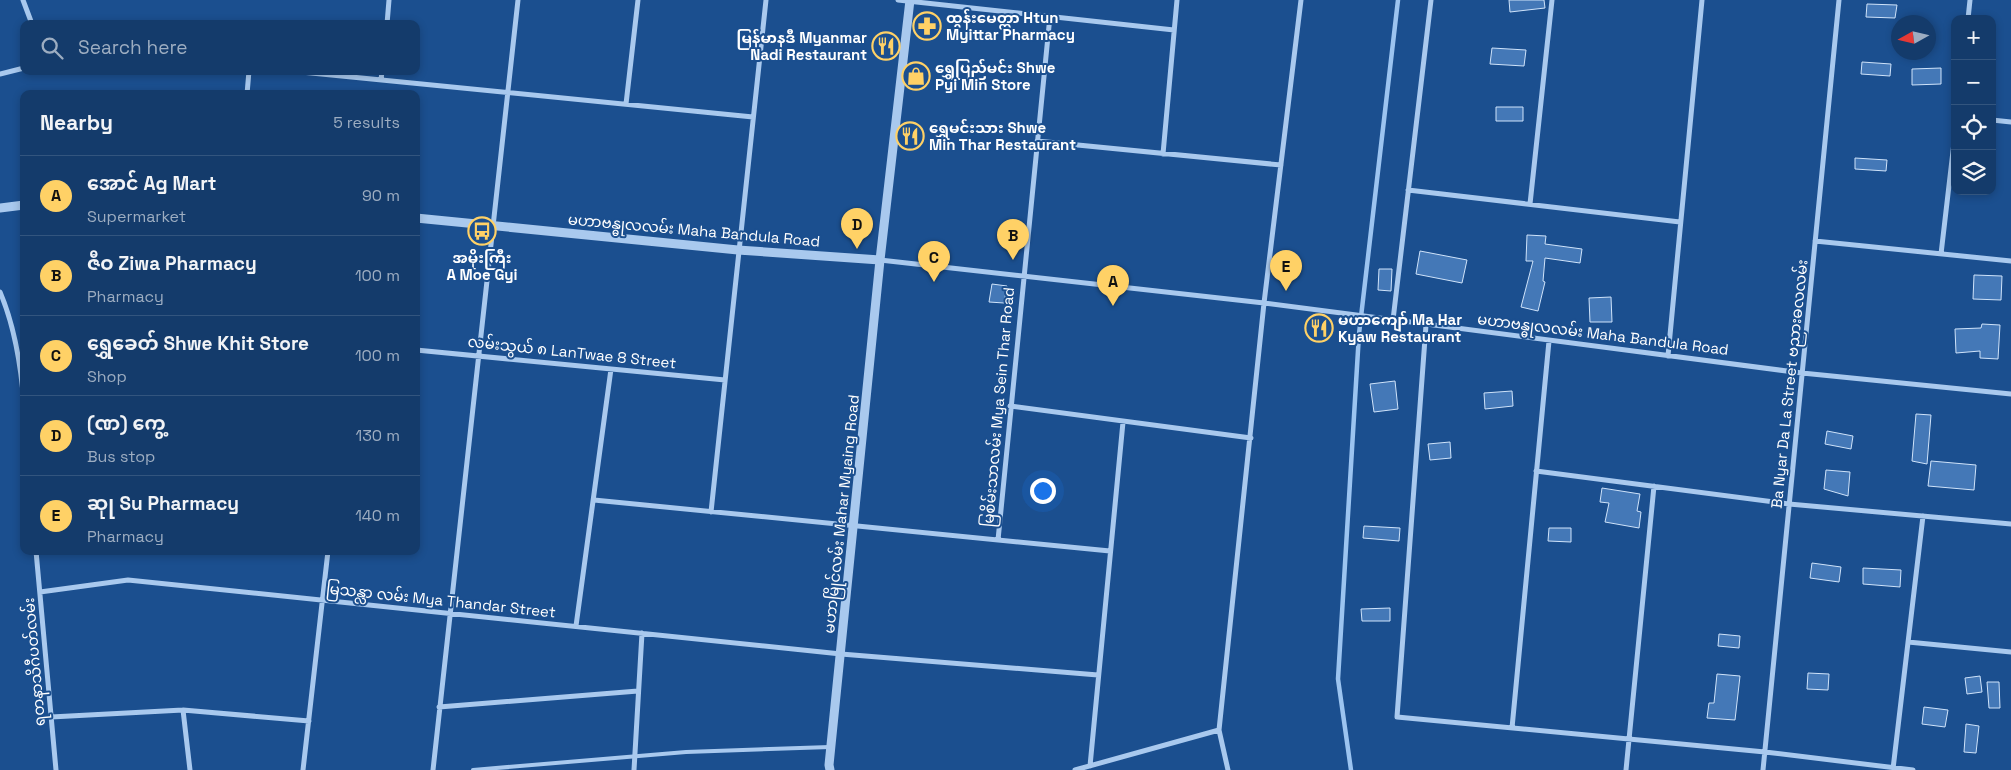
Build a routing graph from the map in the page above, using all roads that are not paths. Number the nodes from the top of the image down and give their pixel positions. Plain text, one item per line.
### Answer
1 (22, 0) edge
2 (389, 0) edge
3 (518, 0) edge
4 (638, 0) edge
5 (766, 0) edge
6 (898, 0) edge
7 (1177, 0) edge
8 (1301, 0) edge
9 (1431, 0) edge
10 (1552, 0) edge
11 (1702, 0) edge
12 (1840, 0) edge
13 (1970, 0) edge
14 (910, 1) edge
15 (1968, 15) edge
16 (1050, 16) junction
17 (30, 20) edge
18 (387, 20) edge
19 (1174, 30) junction
20 (20, 69) edge
21 (0, 74) edge
22 (249, 75) edge
23 (331, 75) edge
24 (382, 75) edge
25 (381, 80) junction
26 (248, 90) edge
27 (507, 92) junction
28 (626, 104) junction
29 (753, 117) junction
30 (1996, 120) edge
31 (2011, 122) edge
32 (1037, 141) junction
33 (1953, 150) edge
34 (1163, 154) junction
35 (1281, 165) junction
36 (1408, 190) junction
37 (1530, 204) junction
38 (20, 206) edge
39 (0, 208) edge
40 (420, 218) edge
41 (1680, 222) junction
42 (492, 225) junction
43 (1815, 241) junction
44 (738, 250) junction
45 (1941, 254) junction
46 (880, 260) junction
47 (2011, 261) edge
48 (1023, 277) junction
49 (0, 292) edge
50 (1264, 303) junction
51 (1393, 320) junction
52 (1426, 324) junction
53 (1549, 340) junction
54 (420, 350) edge
55 (478, 356) junction
56 (1668, 356) junction
57 (20, 368) edge
58 (611, 369) junction
59 (1802, 374) junction
60 (725, 380) junction
61 (2011, 394) edge
62 (1010, 406) junction
63 (1123, 422) junction
64 (1251, 438) junction
65 (1536, 471) junction
66 (1654, 486) junction
67 (594, 500) junction
68 (1789, 504) junction
69 (711, 512) junction
70 (1923, 516) junction
71 (2011, 524) edge
72 (854, 526) junction
73 (998, 540) junction
74 (1110, 551) junction
75 (36, 555) edge
76 (328, 555) edge
77 (40, 592) junction
78 (323, 600) junction
79 (449, 613) junction
80 (576, 626) junction
81 (642, 633) junction
82 (1908, 642) junction
83 (2011, 652) edge
84 (841, 654) junction
85 (1098, 675) junction
86 (638, 692) junction
87 (439, 707) junction
88 (183, 710) junction
89 (51, 717) junction
90 (309, 721) junction
91 (1512, 728) junction
92 (1219, 730) junction
93 (1629, 739) junction
94 (831, 747) junction
95 (1764, 752) junction
96 (635, 756) junction
97 (1090, 766) junction
98 (1893, 769) edge
99 (56, 770) edge
100 (190, 770) edge
101 (303, 770) edge
102 (433, 770) edge
103 (473, 770) edge
104 (634, 770) edge
105 (830, 770) edge
106 (1075, 770) edge
107 (1228, 770) edge
108 (1626, 770) edge
109 (1763, 770) edge
110 (1913, 770) edge

1 - 17 street
2 - 18 street
3 - 27 street
4 - 28 street
5 - 29 street
6 - 14 street
7 - 19 street
8 - 35 street
9 - 36 street
10 - 37 street
11 - 41 street
12 - 43 street, Ba Nyar Da La Street ဗညားဓလလမ်း
13 - 15 street
14 - 16 street
14 - 46 street, မဟာမြိုင်လမ်း Mahar Myaing Road
16 - 19 street
16 - 32 street, မြစိမ်းသာလမ်း Mya Sein Thar Road
19 - 34 street
20 - 21 street
22 - 26 street
23 - 25 street
24 - 25 street
25 - 27 street
27 - 28 street
27 - 42 street
28 - 29 street
29 - 44 street
30 - 31 street
32 - 34 street
32 - 48 street, မြစိမ်းသာလမ်း Mya Sein Thar Road
33 - 45 street
34 - 35 street
35 - 50 street
36 - 37 street
36 - 51 street
37 - 41 street
38 - 39 street
40 - 42 street, မဟာဗန္ဓုလလမ်း Maha Bandula Road
41 - 56 street
42 - 44 street, မဟာဗန္ဓုလလမ်း Maha Bandula Road
42 - 55 street
43 - 45 street
43 - 59 street, Ba Nyar Da La Street ဗညားဓလလမ်း
44 - 46 street, မဟာဗန္ဓုလလမ်း Maha Bandula Road
44 - 60 street
45 - 47 street
46 - 48 street, မဟာဗန္ဓုလလမ်း Maha Bandula Road
46 - 72 street, မဟာမြိုင်လမ်း Mahar Myaing Road
48 - 50 street, မဟာဗန္ဓုလလမ်း Maha Bandula Road
48 - 62 street, မြစိမ်းသာလမ်း Mya Sein Thar Road
49 - 57 street
50 - 51 street, မဟာဗန္ဓုလလမ်း Maha Bandula Road
50 - 64 street
51 - 52 street, မဟာဗန္ဓုလလမ်း Maha Bandula Road
52 - 53 street, မဟာဗန္ဓုလလမ်း Maha Bandula Road
52 - 91 street
53 - 56 street, မဟာဗန္ဓုလလမ်း Maha Bandula Road
53 - 65 street
54 - 55 street, လမ်းသွယ် ၈ LanTwae 8 Street
55 - 58 street, လမ်းသွယ် ၈ LanTwae 8 Street
55 - 79 street
56 - 59 street, မဟာဗန္ဓုလလမ်း Maha Bandula Road
58 - 60 street, လမ်းသွယ် ၈ LanTwae 8 Street
58 - 67 street
59 - 61 street, မဟာဗန္ဓုလလမ်း Maha Bandula Road
59 - 68 street, Ba Nyar Da La Street ဗညားဓလလမ်း
60 - 69 street
62 - 63 street
62 - 73 street, မြစိမ်းသာလမ်း Mya Sein Thar Road
63 - 64 street
63 - 74 street
64 - 92 street
65 - 66 street
65 - 91 street
66 - 68 street
66 - 93 street
67 - 69 street
67 - 80 street
68 - 70 street
68 - 95 street, Ba Nyar Da La Street ဗညားဓလလမ်း
69 - 72 street
70 - 71 street
70 - 82 street
72 - 73 street
72 - 84 street, မဟာမြိုင်လမ်း Mahar Myaing Road
73 - 74 street
74 - 85 street
75 - 77 street, ရတနာသိဂီပတ်လမ်း
76 - 78 street
77 - 78 street, မြသန္လာ လမ်း Mya Thandar Street
77 - 89 street, ရတနာသိဂီပတ်လမ်း
78 - 79 street, မြသန္လာ လမ်း Mya Thandar Street
78 - 90 street
79 - 80 street, မြသန္လာ လမ်း Mya Thandar Street
79 - 87 street
80 - 81 street, မြသန္လာ လမ်း Mya Thandar Street
81 - 84 street, မြသန္လာ လမ်း Mya Thandar Street
81 - 86 street
82 - 83 street
82 - 98 street
84 - 85 street, မြသန္လာ လမ်း Mya Thandar Street
84 - 94 street, မဟာမြိုင်လမ်း Mahar Myaing Road
85 - 97 street
86 - 87 street
86 - 96 street
87 - 102 street
88 - 89 street
88 - 90 street
88 - 100 street
89 - 99 street, ရတနာသိဂီပတ်လမ်း
90 - 101 street
91 - 93 street
92 - 97 street
92 - 107 street
93 - 95 street
93 - 108 street
94 - 96 lane
94 - 105 street, မဟာမြိုင်လမ်း Mahar Myaing Road
95 - 98 street
95 - 109 street, Ba Nyar Da La Street ဗညားဓလလမ်း
96 - 103 lane
96 - 104 street
97 - 106 street
98 - 110 street

